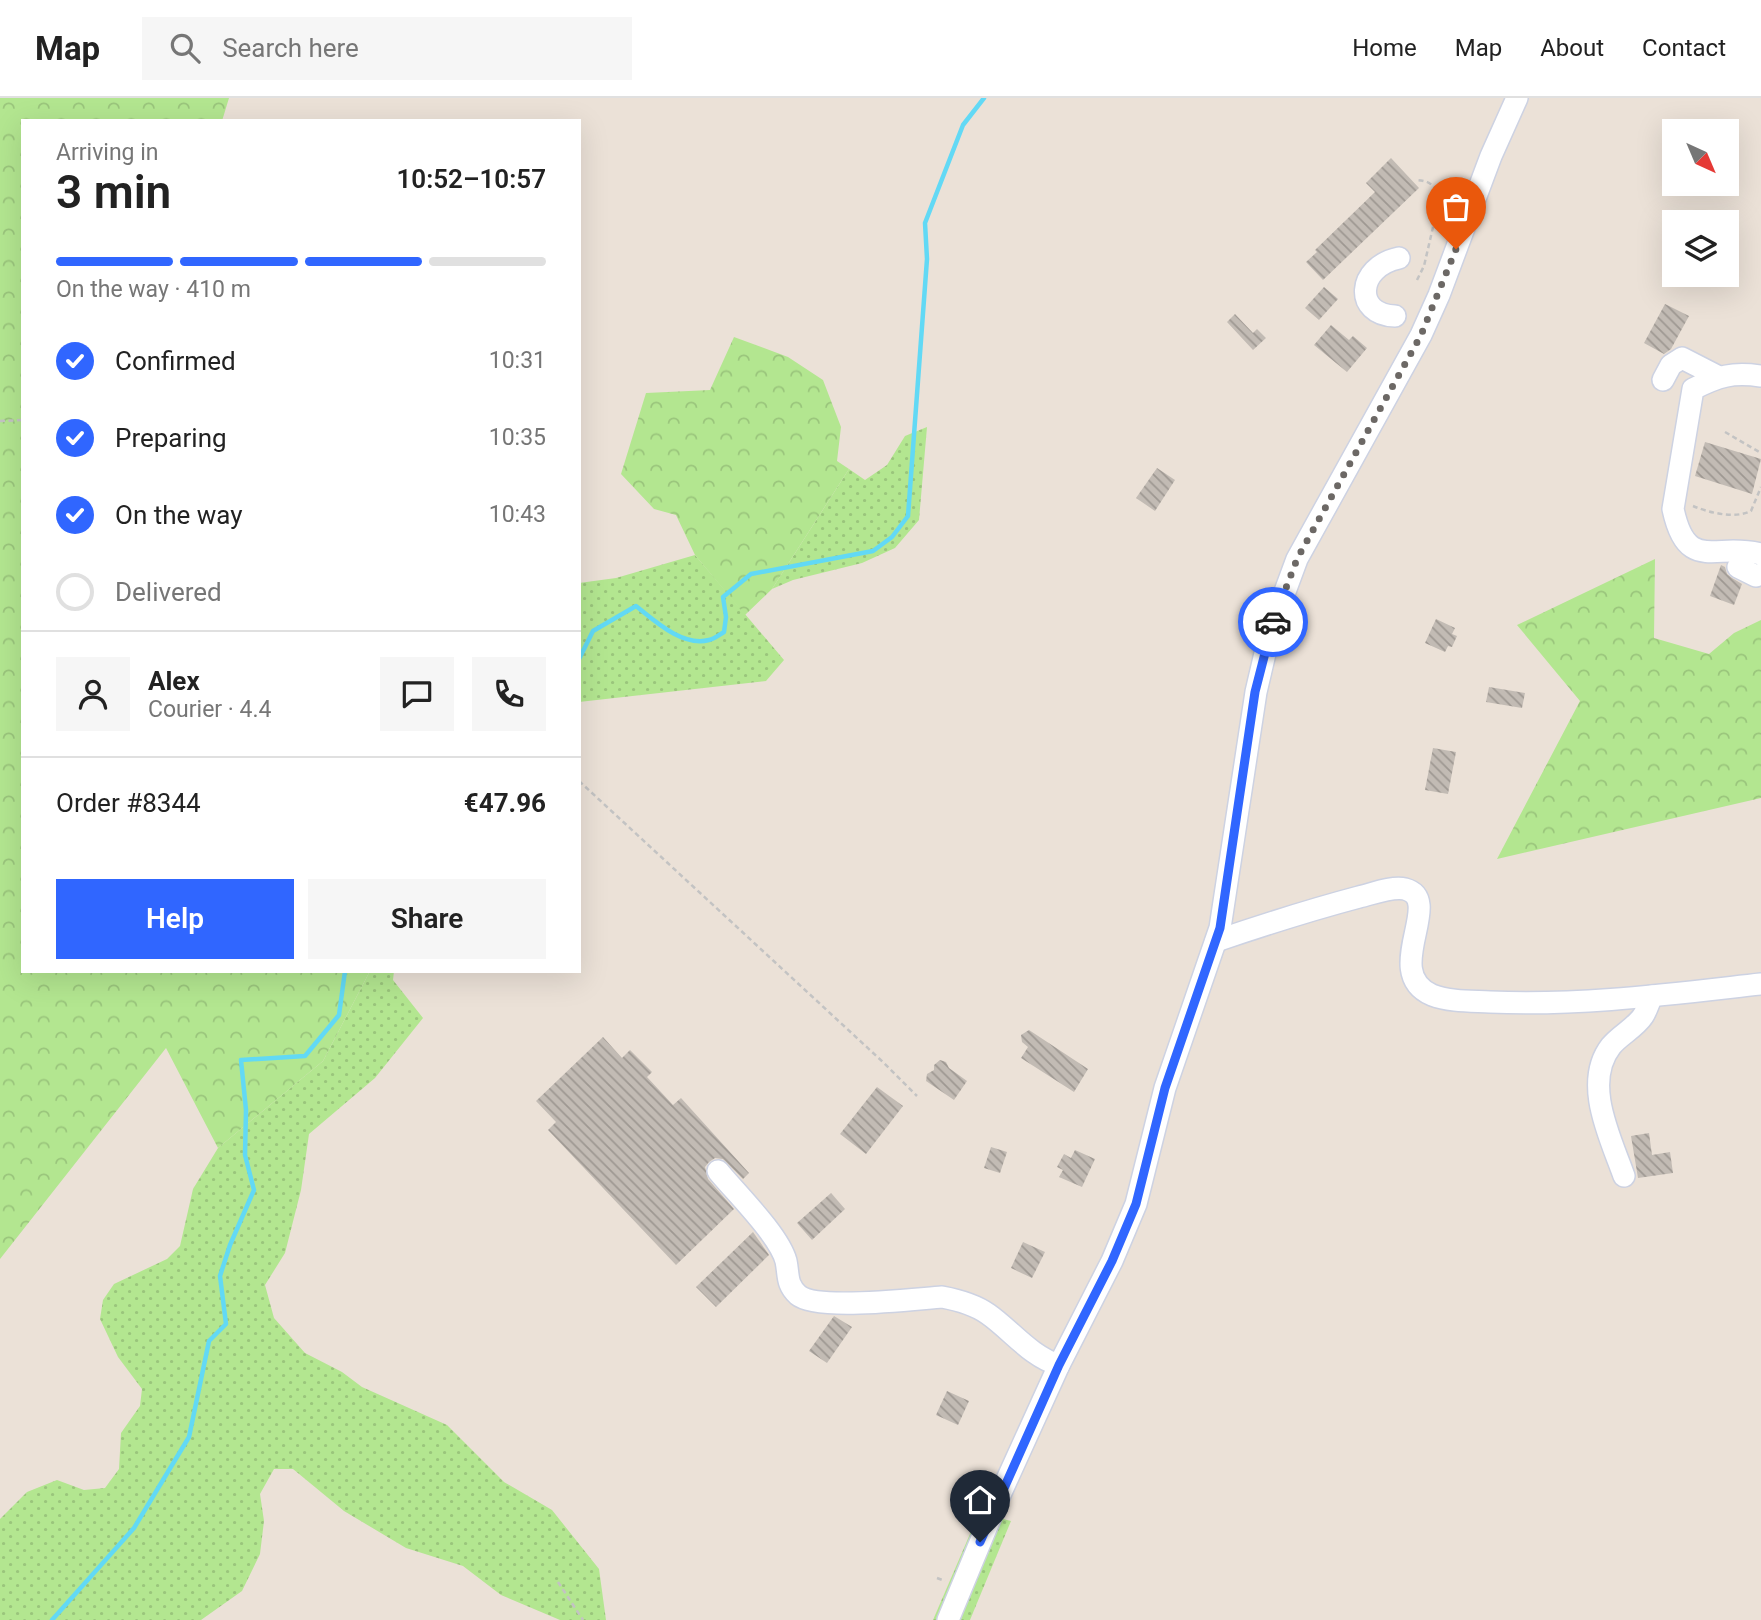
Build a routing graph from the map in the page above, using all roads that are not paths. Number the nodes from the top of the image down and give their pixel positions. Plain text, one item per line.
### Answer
1 (1517, 98) edge
2 (1399, 258) dead end
3 (1395, 316) dead end
4 (1761, 376) edge
5 (1718, 377) junction
6 (1663, 380) dead end
7 (1761, 554) edge
8 (1738, 567) dead end
9 (1761, 574) edge
10 (1216, 941) junction
11 (1761, 984) edge
12 (1651, 996) junction
13 (718, 1171) dead end
14 (1624, 1177) dead end
15 (1059, 1365) junction
16 (948, 1620) edge

1 - 10 street
2 - 3 street
4 - 5 street
5 - 6 street
5 - 7 street
8 - 9 street
10 - 12 street
10 - 15 street
11 - 12 street
12 - 14 street
13 - 15 street
15 - 16 street

